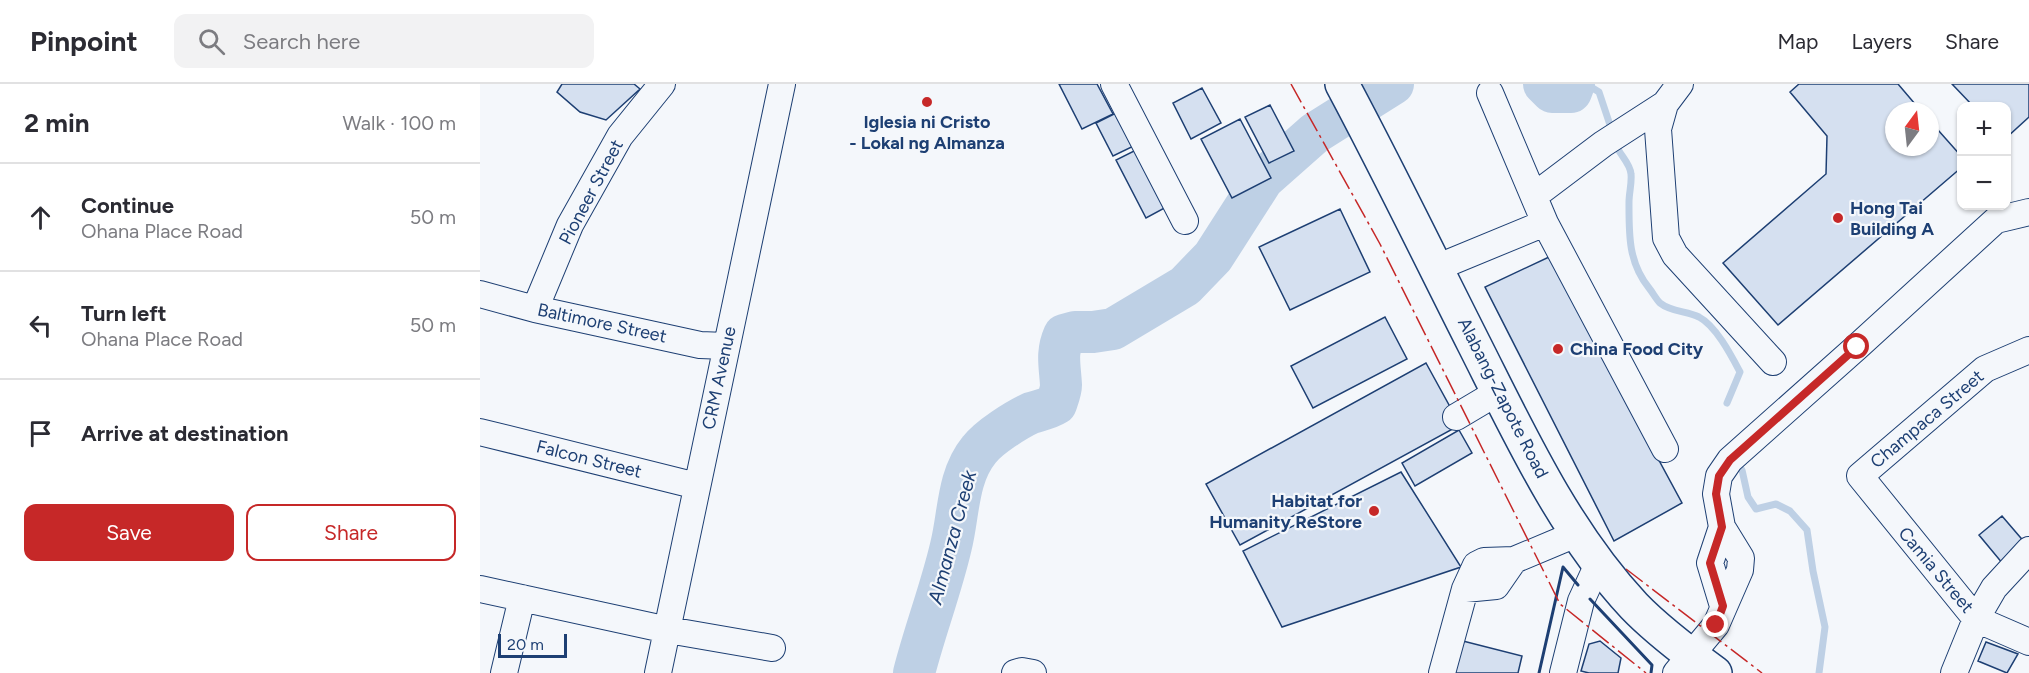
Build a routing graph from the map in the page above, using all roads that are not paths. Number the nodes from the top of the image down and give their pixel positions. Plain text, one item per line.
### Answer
1 (662, 84) edge
2 (782, 84) edge
3 (1114, 84) edge
4 (1346, 91) edge
5 (1490, 93) dead end
6 (1672, 94) edge
7 (1534, 196) junction
8 (2029, 212) edge
9 (1185, 221) dead end
10 (1545, 223) junction
11 (1436, 268) junction
12 (480, 294) edge
13 (535, 309) junction
14 (726, 346) junction
15 (2029, 350) edge
16 (1773, 362) dead end
17 (1498, 392) junction
18 (1456, 417) dead end
19 (480, 432) edge
20 (1665, 449) dead end
21 (1860, 476) joint
22 (697, 486) junction
23 (1576, 534) junction
24 (2029, 550) edge
25 (1598, 564) junction
26 (480, 589) edge
27 (522, 598) junction
28 (1976, 619) junction
29 (668, 630) junction
30 (2029, 642) edge
31 (772, 648) dead end
32 (1694, 667) edge
33 (504, 673) edge
34 (658, 673) edge
35 (1015, 673) edge
36 (1033, 673) edge
37 (1442, 673) edge
38 (1563, 673) edge
39 (1954, 673) edge

1 - 13 street, Pioneer Street
2 - 14 street, CRM Avenue
3 - 9 street
4 - 11 highway, Alabang-Zapote Road
5 - 7 street
6 - 7 street
6 - 16 street
7 - 10 street
8 - 32 street
10 - 11 street
10 - 20 street
11 - 17 highway, Alabang-Zapote Road
12 - 13 street, Baltimore Street
13 - 14 street, Baltimore Street
14 - 22 street, CRM Avenue
15 - 21 street, Champaca Street
17 - 18 street
17 - 23 highway, Alabang-Zapote Road
19 - 22 street, Falcon Street
21 - 28 street, Camia Street
22 - 29 street, CRM Avenue
23 - 25 highway, Alabang-Zapote Road
23 - 37 street
24 - 28 street
25 - 32 highway, Alabang-Zapote Road
25 - 38 street
26 - 27 street
27 - 29 street
27 - 33 street
28 - 30 street, Camia Street
28 - 39 street
29 - 31 street
29 - 34 street, CRM Avenue
35 - 36 street

